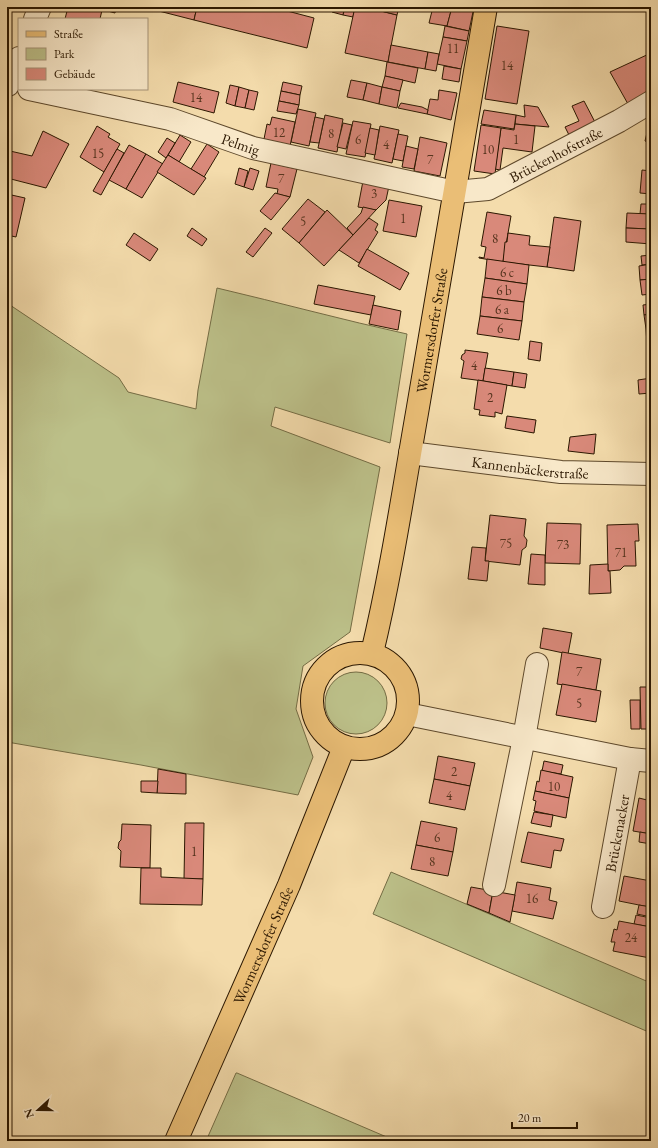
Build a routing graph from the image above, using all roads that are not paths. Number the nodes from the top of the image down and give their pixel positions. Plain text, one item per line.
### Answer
1 (40, 7) edge
2 (486, 7) edge
3 (35, 18) edge
4 (18, 67) edge
5 (16, 86) edge
6 (35, 90) edge
7 (651, 102) edge
8 (455, 192) junction
9 (410, 453) junction
10 (651, 474) edge
11 (372, 653) junction
12 (537, 664) dead end
13 (407, 714) junction
14 (524, 738) junction
15 (344, 747) junction
16 (640, 760) edge
17 (494, 885) dead end
18 (603, 907) dead end
19 (176, 1141) edge

1 - 3 street
2 - 8 main road, Wormersdorfer Straße
4 - 5 street
6 - 8 street, Pelmig
7 - 8 street, Brückenhofstraße
8 - 9 main road, Wormersdorfer Straße
9 - 10 street, Kannenbäckerstraße
9 - 11 main road, Wormersdorfer Straße
11 - 13 main road
11 - 15 main road
12 - 14 street
13 - 14 street, Brückenacker
13 - 15 main road
14 - 16 street, Brückenacker
14 - 17 street
15 - 19 main road, Wormersdorfer Straße
16 - 18 street, Brückenacker

